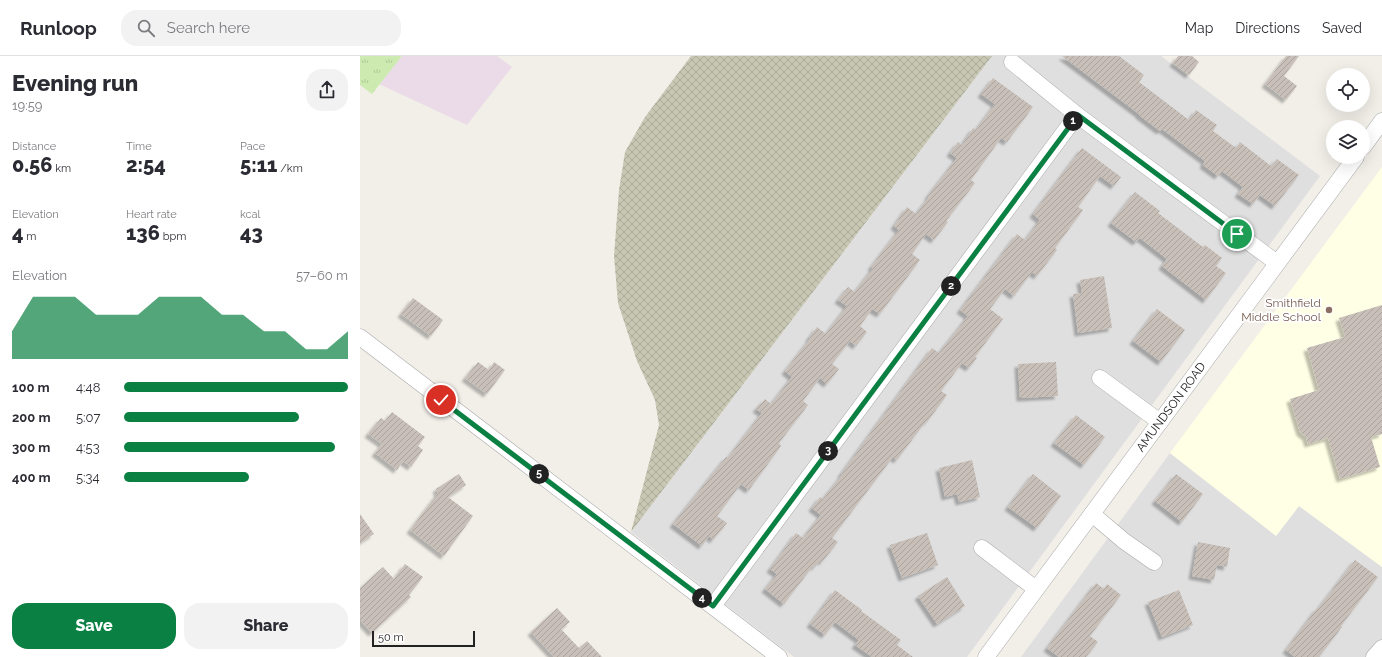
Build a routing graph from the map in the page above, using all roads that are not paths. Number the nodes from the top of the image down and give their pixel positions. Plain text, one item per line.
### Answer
1 (1012, 62) dead end
2 (1078, 115) junction
3 (1382, 121) edge
4 (1370, 137) edge
5 (1351, 164) edge
6 (1277, 263) junction
7 (360, 337) edge
8 (1100, 378) dead end
9 (1160, 422) junction
10 (1092, 514) junction
11 (982, 548) dead end
12 (1154, 562) dead end
13 (1036, 589) junction
14 (713, 606) junction
15 (1382, 648) edge
16 (779, 657) edge
17 (986, 657) edge
18 (1374, 657) edge

1 - 2 street
2 - 6 street
2 - 14 street
3 - 4 street
5 - 6 street, AMUNDSON ROAD
6 - 9 street, AMUNDSON ROAD
7 - 14 street
8 - 9 street
9 - 10 street, AMUNDSON ROAD
10 - 12 street
10 - 13 street, AMUNDSON ROAD
11 - 13 street
13 - 17 street, AMUNDSON ROAD
14 - 16 street
15 - 18 street

